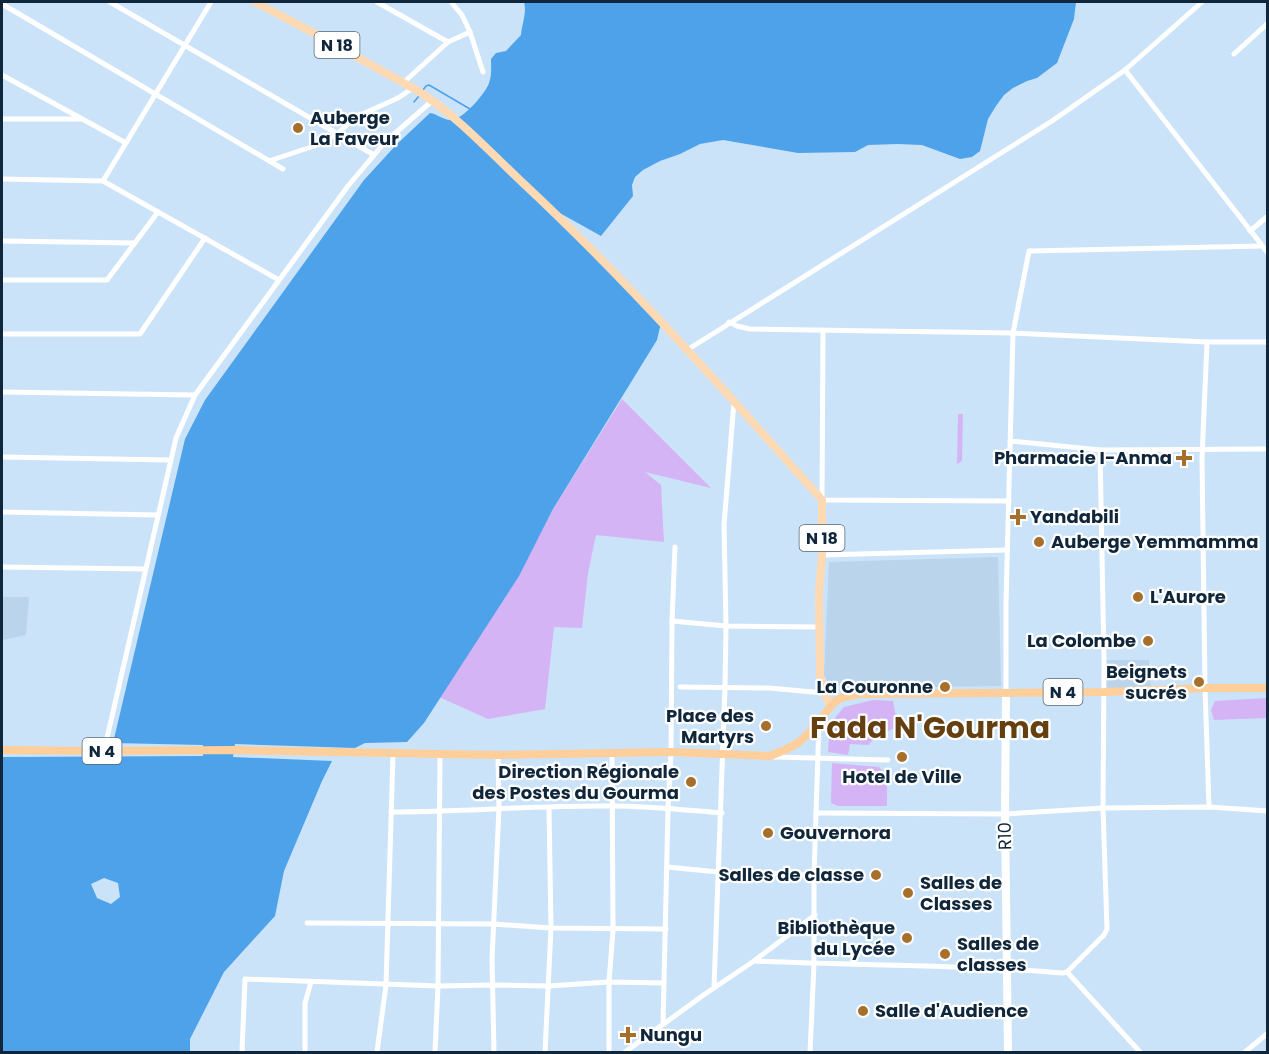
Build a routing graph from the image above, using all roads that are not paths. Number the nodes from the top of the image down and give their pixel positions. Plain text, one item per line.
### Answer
1 (110, 2) edge
2 (211, 2) edge
3 (255, 2) edge
4 (377, 2) edge
5 (451, 2) edge
6 (1202, 2) edge
7 (2, 4) edge
8 (1268, 23) edge
9 (470, 32) junction
10 (448, 42) junction
11 (185, 44) junction
12 (1234, 54) dead end
13 (1125, 70) junction
14 (483, 72) dead end
15 (2, 75) edge
16 (403, 83) junction
17 (418, 91) junction
18 (155, 94) junction
19 (432, 101) junction
20 (82, 118) junction
21 (2, 119) edge
22 (337, 135) junction
23 (126, 143) junction
24 (374, 155) junction
25 (269, 161) junction
26 (283, 169) dead end
27 (2, 179) edge
28 (103, 180) junction
29 (159, 212) junction
30 (1268, 216) edge
31 (1250, 231) junction
32 (205, 238) junction
33 (2, 242) edge
34 (135, 243) junction
35 (1262, 246) junction
36 (1268, 253) edge
37 (2, 280) edge
38 (279, 280) junction
39 (729, 322) junction
40 (823, 330) junction
41 (1013, 333) junction
42 (2, 334) edge
43 (1207, 342) junction
44 (1268, 342) edge
45 (687, 350) junction
46 (2, 392) edge
47 (195, 395) junction
48 (734, 400) junction
49 (1010, 441) junction
50 (1202, 449) junction
51 (1268, 449) edge
52 (1100, 450) junction
53 (2, 457) edge
54 (170, 460) junction
55 (822, 500) junction
56 (1009, 501) junction
57 (2, 512) edge
58 (158, 515) junction
59 (675, 547) dead end
60 (1008, 550) junction
61 (822, 555) junction
62 (2, 567) edge
63 (145, 569) junction
64 (672, 621) junction
65 (726, 626) junction
66 (819, 627) junction
67 (680, 687) dead end
68 (725, 687) junction
69 (1205, 688) junction
70 (1268, 688) edge
71 (1006, 692) junction
72 (1104, 692) junction
73 (824, 693) junction
74 (831, 706) junction
75 (819, 721) junction
76 (2, 750) edge
77 (105, 751) junction
78 (671, 752) junction
79 (612, 753) junction
80 (393, 754) junction
81 (441, 754) junction
82 (722, 754) junction
83 (498, 755) junction
84 (770, 756) junction
85 (817, 758) junction
86 (888, 760) dead end
87 (612, 806) junction
88 (1209, 807) junction
89 (499, 808) junction
90 (549, 808) junction
91 (1103, 808) junction
92 (668, 809) junction
93 (1268, 811) edge
94 (391, 812) junction
95 (440, 812) junction
96 (722, 813) junction
97 (816, 813) junction
98 (1005, 814) junction
99 (667, 867) junction
100 (718, 872) junction
101 (814, 875) junction
102 (815, 915) junction
103 (307, 924) dead end
104 (388, 924) junction
105 (438, 924) junction
106 (493, 924) junction
107 (551, 928) junction
108 (666, 929) junction
109 (613, 930) junction
110 (754, 961) junction
111 (814, 964) junction
112 (1007, 968) junction
113 (1067, 972) junction
114 (311, 982) junction
115 (609, 982) junction
116 (664, 983) junction
117 (386, 985) junction
118 (494, 985) junction
119 (438, 986) junction
120 (549, 986) junction
121 (714, 988) junction
122 (663, 1024) junction
123 (1268, 1033) edge
124 (633, 1050) edge
125 (242, 1053) edge
126 (305, 1053) edge
127 (378, 1053) edge
128 (435, 1053) edge
129 (494, 1053) edge
130 (545, 1053) edge
131 (609, 1053) edge
132 (625, 1053) edge
133 (810, 1053) edge
134 (1008, 1053) edge
135 (1140, 1053) edge
136 (1245, 1053) edge

1 - 11 street
2 - 11 street
3 - 16 main road, N 18
4 - 10 street
5 - 9 street
6 - 13 street
7 - 18 street
8 - 12 street
9 - 10 street
9 - 14 street
10 - 16 street
11 - 18 street
11 - 22 street
13 - 31 street
13 - 39 street
15 - 20 street
16 - 17 main road, N 18
17 - 19 main road, N 18
17 - 22 street
18 - 23 street
18 - 25 street
19 - 24 street
19 - 45 main road, N 18
20 - 21 street
20 - 23 street
22 - 24 street
22 - 25 street
23 - 28 street
24 - 38 street
25 - 26 street
27 - 28 street
28 - 29 street
29 - 32 street
29 - 34 street
30 - 31 street
31 - 35 street
32 - 38 street
32 - 42 street
33 - 34 street
34 - 37 street
35 - 36 street
35 - 41 street
38 - 47 street
39 - 40 street
39 - 45 street
40 - 41 street
40 - 55 street
41 - 43 street
41 - 49 street
43 - 44 street
43 - 50 street
45 - 48 main road, N 18
46 - 47 street
47 - 54 street
48 - 55 main road, N 18
48 - 65 street
49 - 52 street
49 - 56 street
50 - 51 street
50 - 52 street
50 - 69 street
52 - 72 street
53 - 54 street
54 - 58 street
55 - 56 street
55 - 61 main road, N 18
56 - 60 street
57 - 58 street
58 - 63 street
59 - 64 street
60 - 61 street
60 - 71 street
61 - 66 main road, N 18
62 - 63 street
63 - 77 street
64 - 65 street
64 - 78 street
65 - 66 street
65 - 68 street
66 - 73 main road, N 18
67 - 68 street
68 - 73 street
68 - 82 street
69 - 70 highway, N 4
69 - 72 highway, N 4
69 - 88 street
71 - 72 highway, N 4
71 - 74 highway, N 4
71 - 98 main road, R10
72 - 91 street
73 - 74 main road, N 18
74 - 75 highway, N 4
75 - 84 highway, N 4
75 - 85 street
76 - 77 highway, N 4
77 - 80 highway, N 4
78 - 79 highway, N 4
78 - 82 highway, N 4
78 - 92 street
79 - 83 highway, N 4
79 - 87 street
80 - 81 highway, N 4
80 - 94 street
81 - 83 highway, N 4
81 - 95 street
82 - 84 highway, N 4
82 - 96 street
83 - 89 street
84 - 85 street
85 - 86 street
85 - 97 street
87 - 90 street
87 - 92 street
87 - 109 street
88 - 91 street
88 - 93 street
89 - 90 street
89 - 95 street
89 - 106 street
90 - 107 street
91 - 98 street
91 - 113 street
92 - 96 street
92 - 99 street
94 - 95 street
94 - 104 street
95 - 105 street
96 - 100 street
97 - 98 street
97 - 101 street
98 - 112 main road, R10
99 - 100 street
99 - 108 street
100 - 101 street
100 - 121 street
101 - 102 street
102 - 110 street
102 - 111 street
103 - 104 street
104 - 105 street
104 - 117 street
105 - 106 street
105 - 119 street
106 - 107 street
106 - 118 street
107 - 109 street
107 - 120 street
108 - 109 street
108 - 116 street
109 - 115 street
110 - 111 street
110 - 121 street
111 - 112 street
111 - 133 street
112 - 113 street
112 - 134 main road, R10
113 - 135 street
114 - 117 street
114 - 125 street
114 - 126 street
115 - 116 street
115 - 120 street
115 - 131 street
116 - 122 street
117 - 119 street
117 - 127 street
118 - 119 street
118 - 120 street
118 - 129 street
119 - 128 street
120 - 130 street
121 - 122 street
122 - 124 street
123 - 136 street
124 - 132 street

